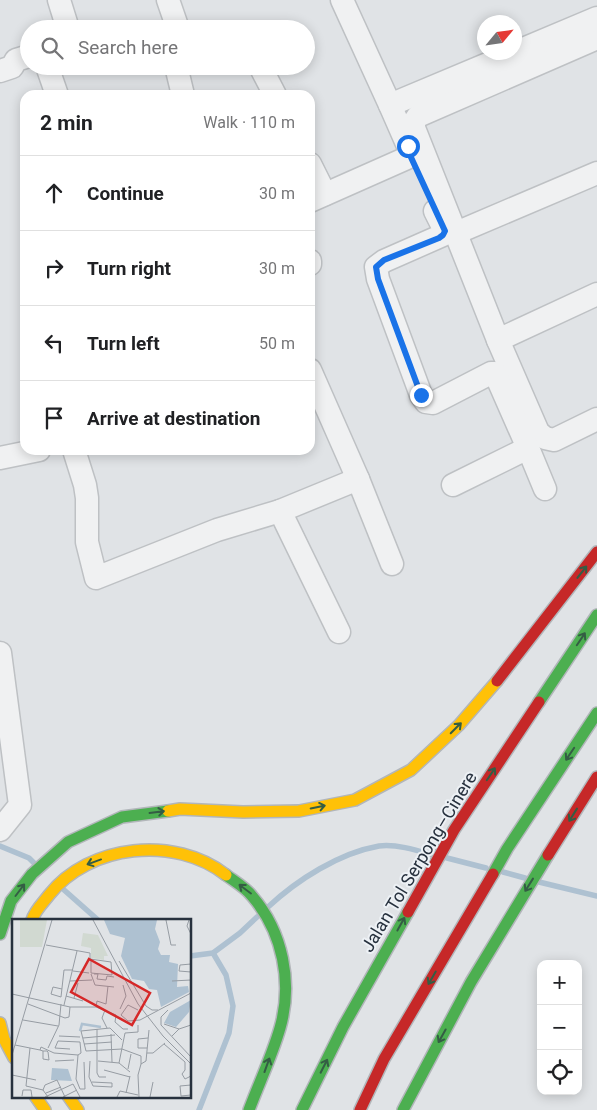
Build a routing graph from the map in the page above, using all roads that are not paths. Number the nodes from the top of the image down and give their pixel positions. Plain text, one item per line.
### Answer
1 (59, 0) edge
2 (168, 0) edge
3 (342, 0) edge
4 (597, 18) edge
5 (65, 20) edge
6 (170, 20) edge
7 (597, 38) edge
8 (20, 59) edge
9 (0, 71) edge
10 (51, 75) edge
11 (178, 75) edge
12 (265, 75) edge
13 (55, 90) edge
14 (182, 90) edge
15 (272, 90) edge
16 (390, 105) junction
17 (409, 153) junction
18 (597, 173) edge
19 (317, 197) edge
20 (456, 233) junction
21 (597, 294) edge
22 (498, 340) junction
23 (315, 381) edge
24 (597, 419) edge
25 (528, 448) junction
26 (20, 454) edge
27 (75, 455) edge
28 (0, 458) edge
29 (358, 479) junction
30 (453, 485) dead end
31 (544, 489) dead end
32 (280, 511) junction
33 (597, 552) edge
34 (392, 564) dead end
35 (597, 615) edge
36 (339, 632) dead end
37 (0, 653) edge
38 (4, 711) edge
39 (597, 713) edge
40 (597, 777) edge
41 (0, 830) edge
42 (32, 919) edge
43 (0, 934) edge
44 (0, 1023) edge
45 (12, 1054) edge
46 (36, 1098) edge
47 (69, 1098) edge
48 (45, 1110) edge
49 (78, 1110) edge
50 (249, 1110) edge
51 (302, 1110) edge
52 (360, 1110) edge
53 (403, 1110) edge

1 - 5 street
2 - 6 street
3 - 16 street
4 - 16 street
7 - 20 street
8 - 9 street
10 - 13 street
11 - 14 street
12 - 15 street
16 - 17 street
17 - 19 street
17 - 25 street
18 - 20 street
20 - 22 street
21 - 22 street
22 - 24 street
23 - 29 street
25 - 30 street
25 - 31 street
26 - 28 street
27 - 32 street
29 - 32 street
29 - 34 street
32 - 36 street
43 -> 33 highway
51 -> 35 highway, Jalan Tol Serpong–Cinere
37 - 38 street
38 - 41 street
39 -> 52 highway
40 -> 53 highway
50 -> 42 highway
44 - 45 highway
46 - 48 highway
47 - 49 highway

